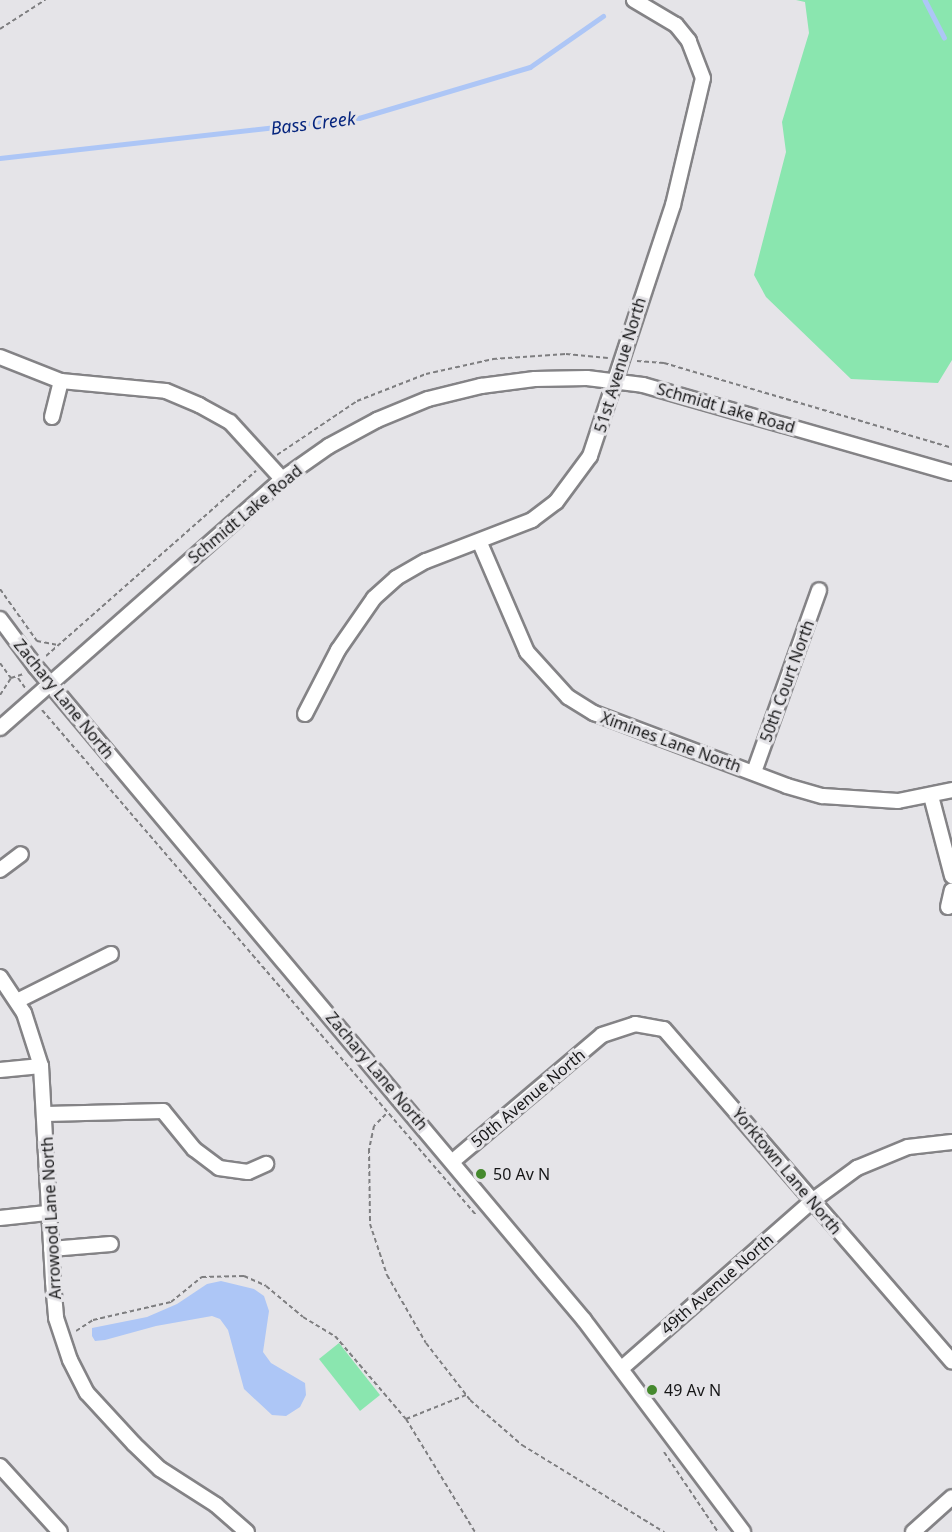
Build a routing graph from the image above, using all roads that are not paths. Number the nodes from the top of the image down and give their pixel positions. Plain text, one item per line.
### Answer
1 (634, 0) edge
2 (0, 357) edge
3 (61, 381) junction
4 (617, 382) junction
5 (52, 417) dead end
6 (952, 473) edge
7 (282, 479) junction
8 (480, 543) junction
9 (819, 590) dead end
10 (0, 619) edge
11 (51, 686) junction
12 (305, 714) dead end
13 (0, 728) edge
14 (754, 772) junction
15 (952, 790) edge
16 (931, 796) junction
17 (21, 854) dead end
18 (0, 870) edge
19 (952, 876) edge
20 (952, 890) edge
21 (948, 907) dead end
22 (111, 954) dead end
23 (0, 977) edge
24 (17, 1001) junction
25 (603, 1035) joint
26 (41, 1066) junction
27 (0, 1070) edge
28 (46, 1114) junction
29 (952, 1142) edge
30 (453, 1161) junction
31 (266, 1164) dead end
32 (812, 1201) junction
33 (47, 1213) junction
34 (0, 1218) edge
35 (111, 1244) dead end
36 (51, 1249) junction
37 (952, 1362) edge
38 (622, 1368) junction
39 (0, 1466) edge
40 (952, 1497) edge
41 (60, 1532) edge
42 (247, 1532) edge
43 (743, 1532) edge
44 (913, 1532) edge

1 - 4 street, 51st Avenue North
2 - 3 street
3 - 5 street
3 - 7 street
4 - 6 street, Schmidt Lake Road
4 - 7 street, Schmidt Lake Road
4 - 8 street, 51st Avenue North
7 - 11 street, Schmidt Lake Road
8 - 12 street, 51st Avenue North
8 - 14 street, Ximines Lane North
9 - 14 street, 50th Court North
10 - 11 street, Zachary Lane North
11 - 13 street, Schmidt Lake Road
11 - 30 street, Zachary Lane North
14 - 16 street, Ximines Lane North
15 - 16 street, Ximines Lane North
16 - 19 street
17 - 18 street
20 - 21 street
22 - 24 street
23 - 24 street, Arrowood Lane North
24 - 26 street, Arrowood Lane North
25 - 30 street, 50th Avenue North
25 - 32 street, Yorktown Lane North
26 - 27 street
26 - 28 street, Arrowood Lane North
28 - 31 street
28 - 33 street, Arrowood Lane North
29 - 32 street, 49th Avenue North
30 - 38 street, Zachary Lane North
32 - 37 street, Yorktown Lane North
32 - 38 street, 49th Avenue North
33 - 34 street
33 - 36 street, Arrowood Lane North
35 - 36 street
36 - 42 street, Arrowood Lane North
38 - 43 street, Zachary Lane North
39 - 41 street
40 - 44 street

